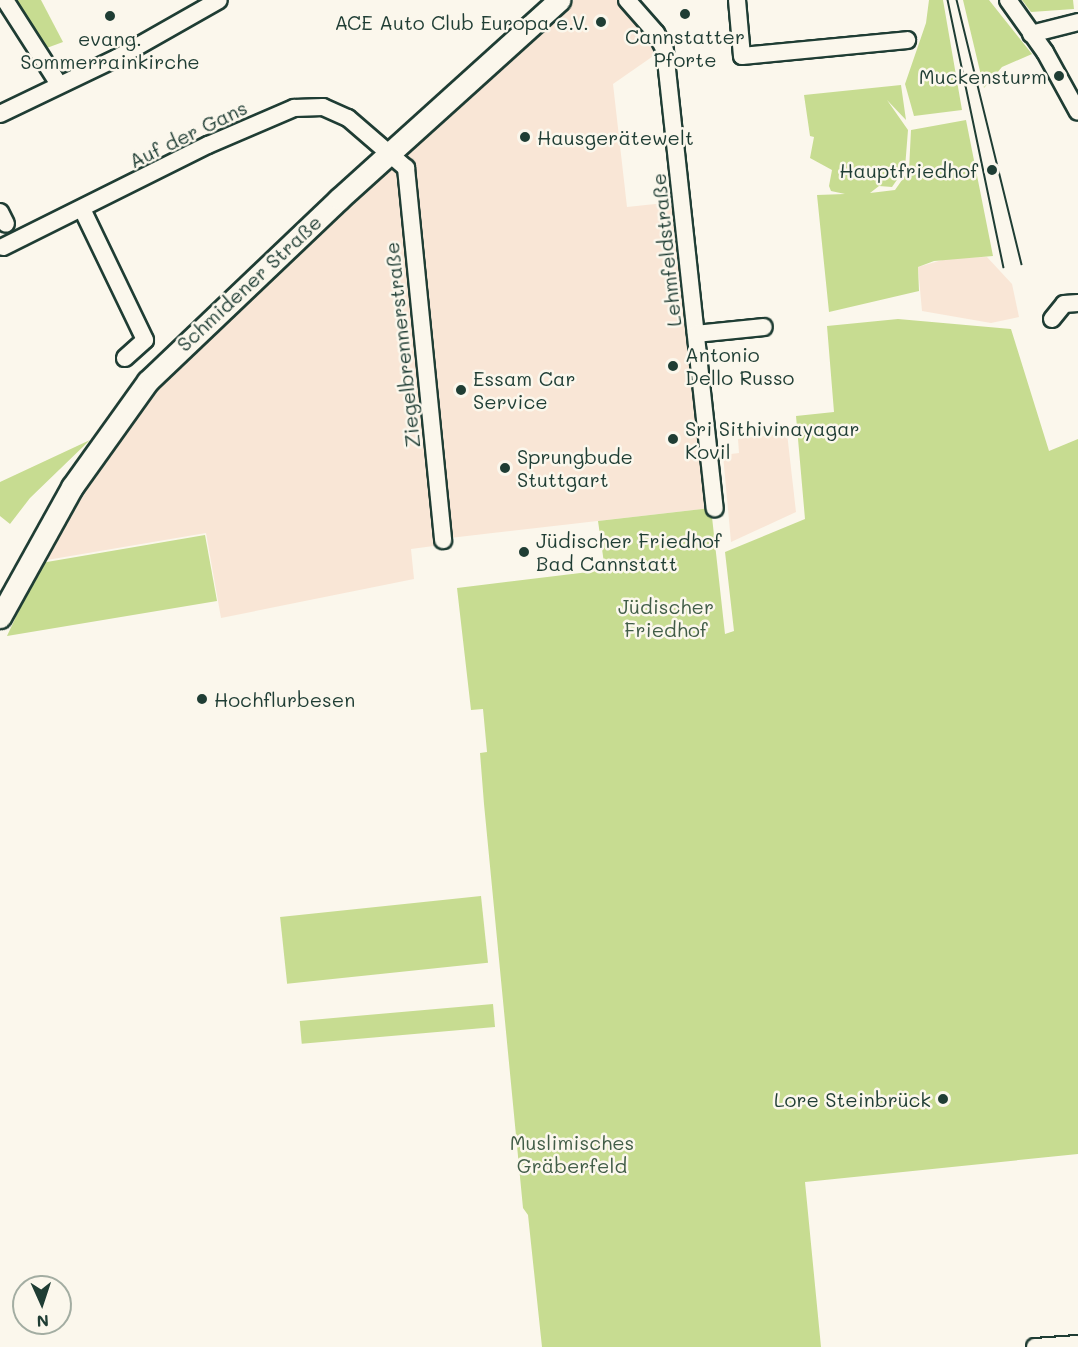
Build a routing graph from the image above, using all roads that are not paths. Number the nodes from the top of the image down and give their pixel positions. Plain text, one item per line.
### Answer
1 (5, 0) edge
2 (219, 0) edge
3 (559, 0) edge
4 (627, 0) edge
5 (738, 0) edge
6 (1008, 0) edge
7 (1078, 22) edge
8 (1031, 33) junction
9 (907, 40) dead end
10 (58, 83) junction
11 (1078, 112) edge
12 (0, 114) edge
13 (414, 130) junction
14 (389, 152) junction
15 (406, 168) junction
16 (83, 211) junction
17 (3, 247) dead end
18 (1078, 303) edge
19 (1052, 319) dead end
20 (764, 327) dead end
21 (696, 334) junction
22 (125, 358) dead end
23 (715, 508) dead end
24 (443, 540) dead end
25 (3, 603) edge
26 (1078, 1344) edge
27 (1035, 1347) edge

1 - 10 street
2 - 10 street
3 - 13 main road, Schmidener Straße
4 - 21 street, Lehmfeldstraße
5 - 9 street
6 - 8 street
7 - 8 street
8 - 11 street
10 - 12 street
13 - 14 main road, Schmidener Straße
13 - 15 street, Ziegelbrennerstraße
14 - 15 street
14 - 16 street, Auf der Gans
14 - 25 main road, Schmidener Straße
15 - 24 street, Ziegelbrennerstraße
16 - 17 street, Auf der Gans
16 - 22 street
18 - 19 street
20 - 21 street
21 - 23 street, Lehmfeldstraße
26 - 27 street

